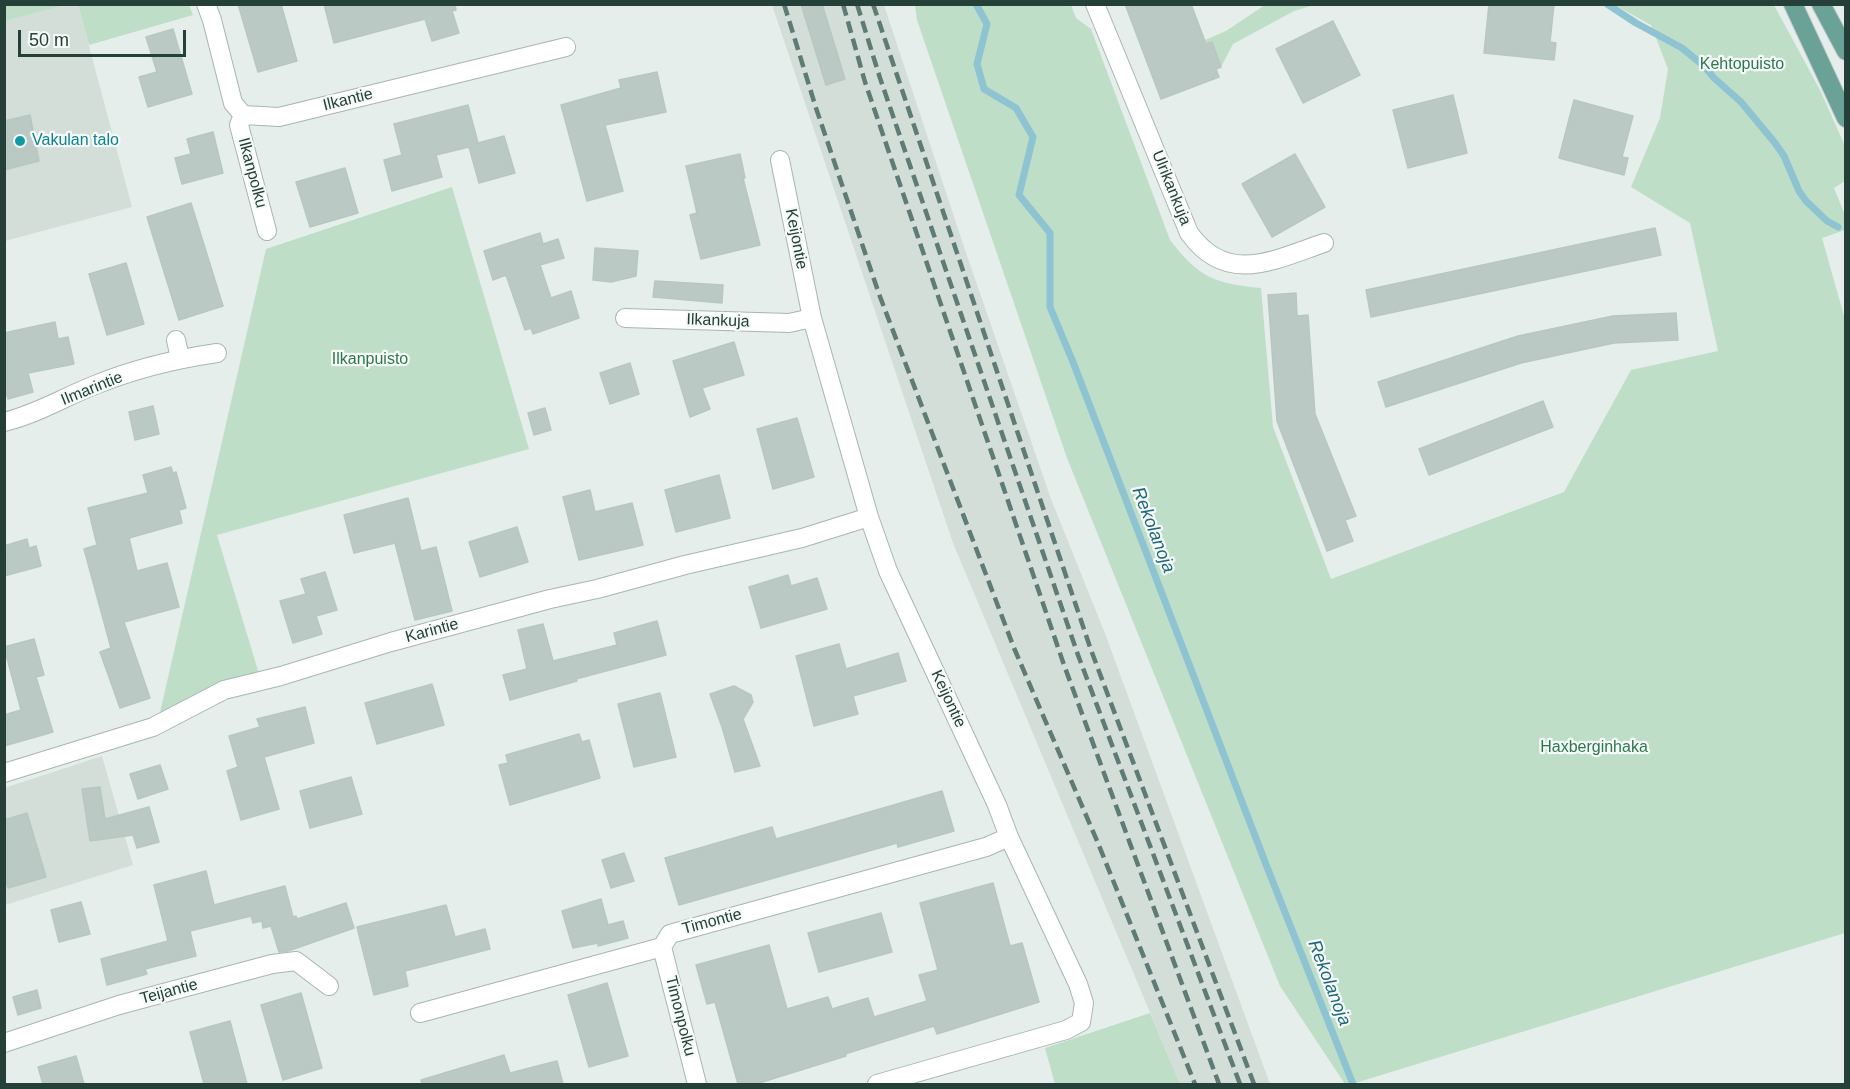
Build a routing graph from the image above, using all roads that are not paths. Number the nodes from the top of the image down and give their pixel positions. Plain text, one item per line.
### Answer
1 (206, 4) edge
2 (1095, 4) edge
3 (1793, 4) edge
4 (1821, 4) edge
5 (566, 47) dead end
6 (1845, 51) edge
7 (243, 115) junction
8 (1845, 118) edge
9 (780, 160) dead end
10 (267, 231) dead end
11 (1324, 243) dead end
12 (624, 318) dead end
13 (812, 318) junction
14 (176, 340) dead end
15 (217, 353) dead end
16 (180, 358) junction
17 (4, 422) edge
18 (869, 517) junction
19 (4, 773) edge
20 (1009, 837) junction
21 (662, 947) junction
22 (329, 986) dead end
23 (420, 1013) dead end
24 (4, 1043) edge
25 (697, 1084) edge
26 (877, 1084) edge

1 - 7 street
2 - 11 street, Ulrikankuja
3 - 8 main road
4 - 6 main road
5 - 7 street, Ilkantie
7 - 10 street, Ilkanpolku
9 - 13 street, Keijontie
12 - 13 street, Ilkankuja
13 - 18 street, Keijontie
14 - 16 street
15 - 16 street, Ilmarintie
16 - 17 street, Ilmarintie
18 - 19 street, Karintie
18 - 20 street, Keijontie
20 - 21 street, Timontie
20 - 26 street, Keijontie
21 - 23 street, Timontie
21 - 25 street, Timonpolku
22 - 24 street, Teijantie

